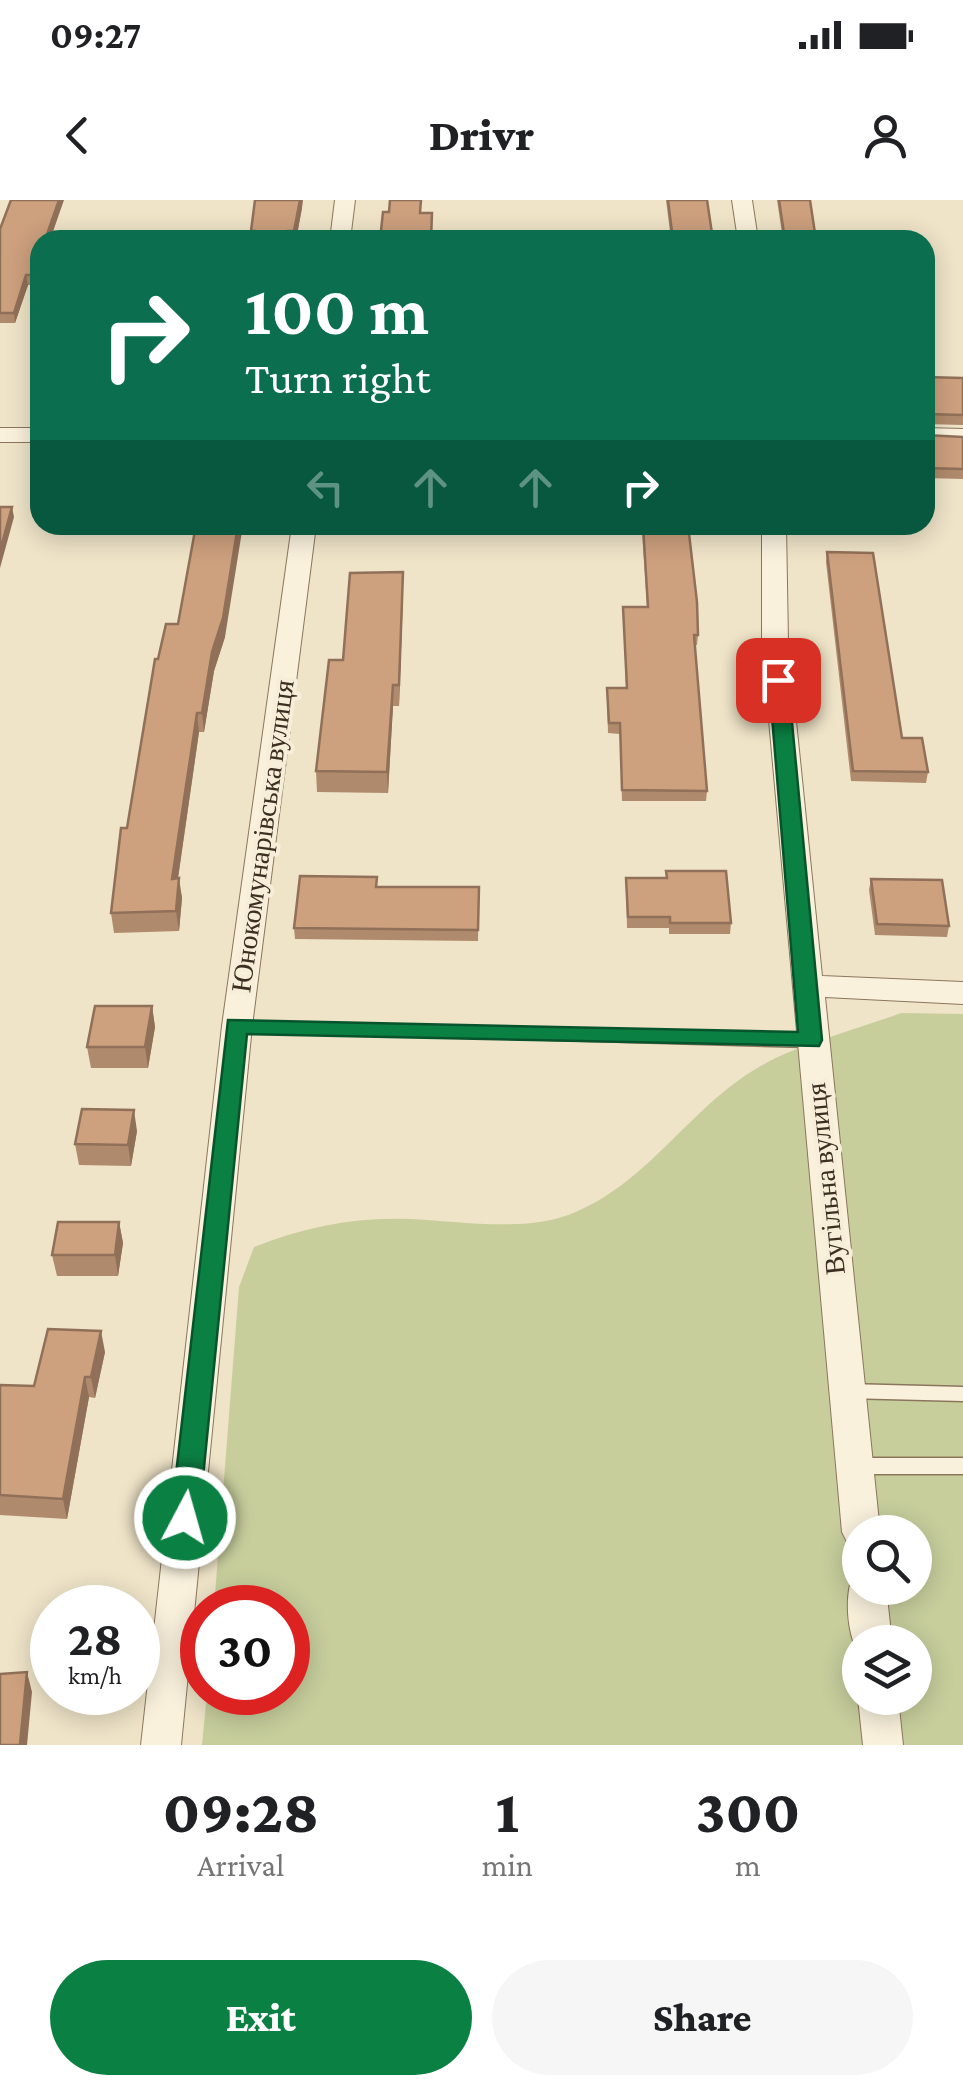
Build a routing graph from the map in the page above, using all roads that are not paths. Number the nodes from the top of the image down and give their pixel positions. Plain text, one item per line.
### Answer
1 (345, 200) edge
2 (742, 200) edge
3 (341, 230) edge
4 (746, 230) edge
5 (0, 435) edge
6 (30, 435) edge
7 (935, 435) edge
8 (963, 436) edge
9 (303, 535) edge
10 (774, 535) edge
11 (806, 986) junction
12 (963, 992) edge
13 (236, 1026) junction
14 (810, 1040) junction
15 (847, 1391) junction
16 (963, 1394) edge
17 (854, 1466) junction
18 (963, 1466) edge
19 (859, 1515) edge
20 (880, 1715) edge
21 (161, 1745) edge
22 (883, 1745) edge

1 - 3 street
2 - 4 street
5 - 6 street
7 - 8 street
9 - 13 street, Юнокомунарівська вулиця
10 - 11 street, Вугільна вулиця
11 - 12 street
11 - 14 street, Вугільна вулиця
13 - 14 lane
13 - 21 street, Юнокомунарівська вулиця
14 - 15 street, Вугільна вулиця
15 - 16 lane
15 - 17 street, Вугільна вулиця
17 - 18 lane
17 - 19 street, Вугільна вулиця
20 - 22 street

